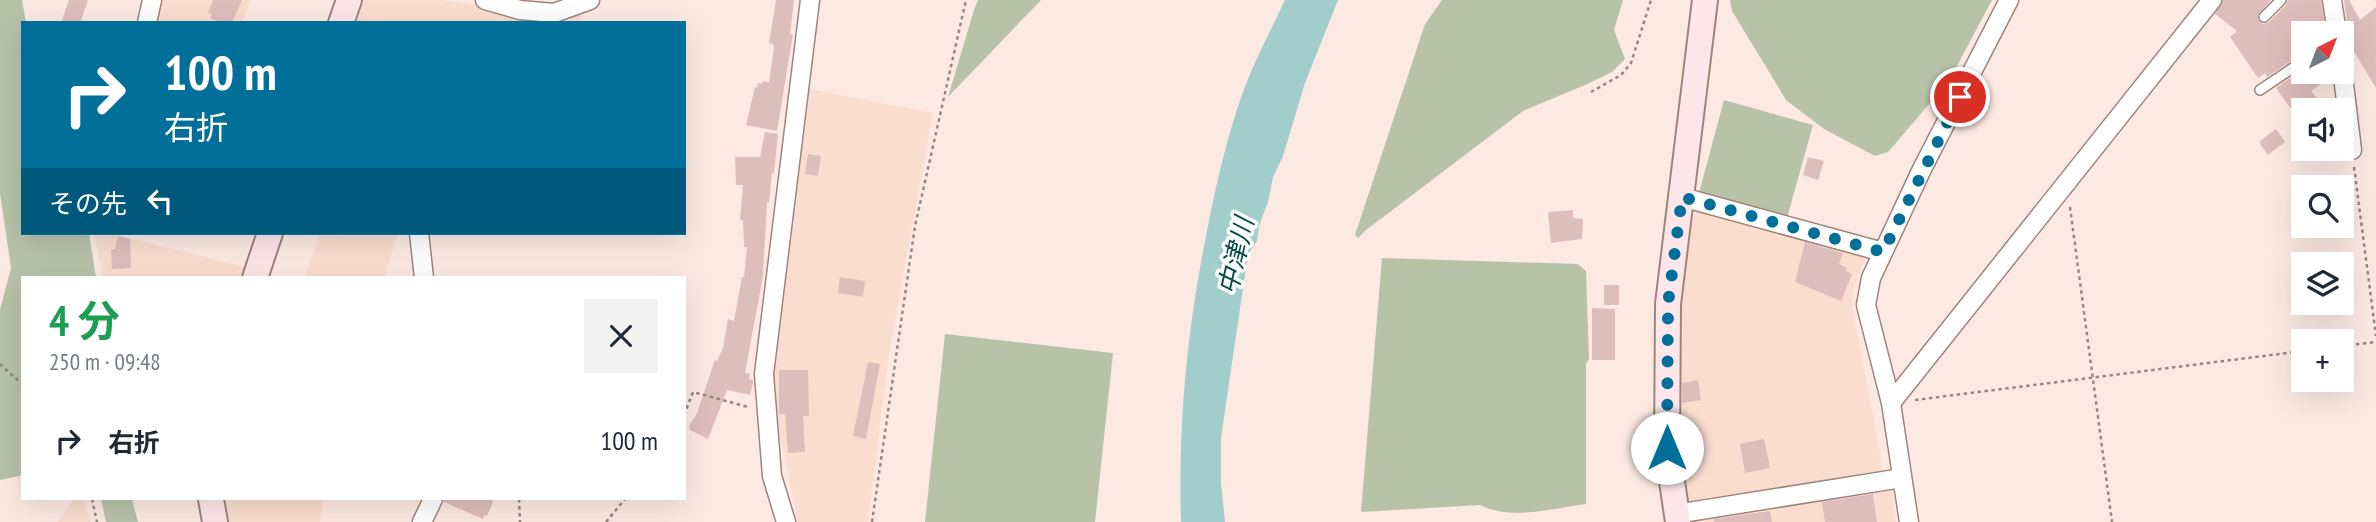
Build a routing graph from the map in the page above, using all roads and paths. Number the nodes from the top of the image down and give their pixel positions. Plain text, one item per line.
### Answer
1 (152, 0) edge
2 (349, 0) edge
3 (485, 0) edge
4 (590, 0) edge
5 (810, 0) edge
6 (966, 0) edge
7 (1651, 0) edge
8 (1705, 0) edge
9 (2010, 0) edge
10 (2212, 0) edge
11 (2281, 0) edge
12 (2332, 0) edge
13 (2264, 17) dead end
14 (147, 21) edge
15 (342, 21) edge
16 (2335, 21) edge
17 (2291, 69) edge
18 (2260, 90) dead end
19 (1591, 92) dead end
20 (2353, 161) edge
21 (2066, 183) junction
22 (1682, 197) junction
23 (269, 235) edge
24 (419, 235) edge
25 (1883, 252) junction
26 (256, 276) edge
27 (424, 276) edge
28 (2376, 336) edge
29 (2376, 342) edge
30 (2354, 345) edge
31 (2291, 353) edge
32 (0, 364) edge
33 (2093, 378) junction
34 (21, 382) edge
35 (1891, 403) junction
36 (686, 410) edge
37 (767, 412) junction
38 (1902, 478) junction
39 (92, 500) edge
40 (211, 500) edge
41 (433, 500) edge
42 (519, 500) edge
43 (624, 500) edge
44 (1677, 518) edge
45 (97, 522) edge
46 (215, 522) edge
47 (422, 522) edge
48 (520, 522) edge
49 (606, 522) edge
50 (786, 522) edge
51 (872, 522) edge
52 (1909, 522) edge
53 (2112, 522) edge

1 - 14 street
2 - 15 street
3 - 4 street
5 - 37 street
6 - 51 path
7 - 19 path
8 - 22 street
9 - 25 street
10 - 21 street
11 - 13 lane
12 - 16 street
17 - 18 lane
20 - 28 path
21 - 33 path
21 - 35 street
22 - 25 street
22 - 44 street
23 - 26 street
24 - 27 street
25 - 35 street
29 - 30 path
31 - 33 path
32 - 34 path
33 - 35 path
33 - 53 path
35 - 38 street
36 - 37 path
37 - 50 street
38 - 44 street
38 - 52 street
39 - 45 path
40 - 46 street
41 - 47 street
42 - 48 path
43 - 49 path

